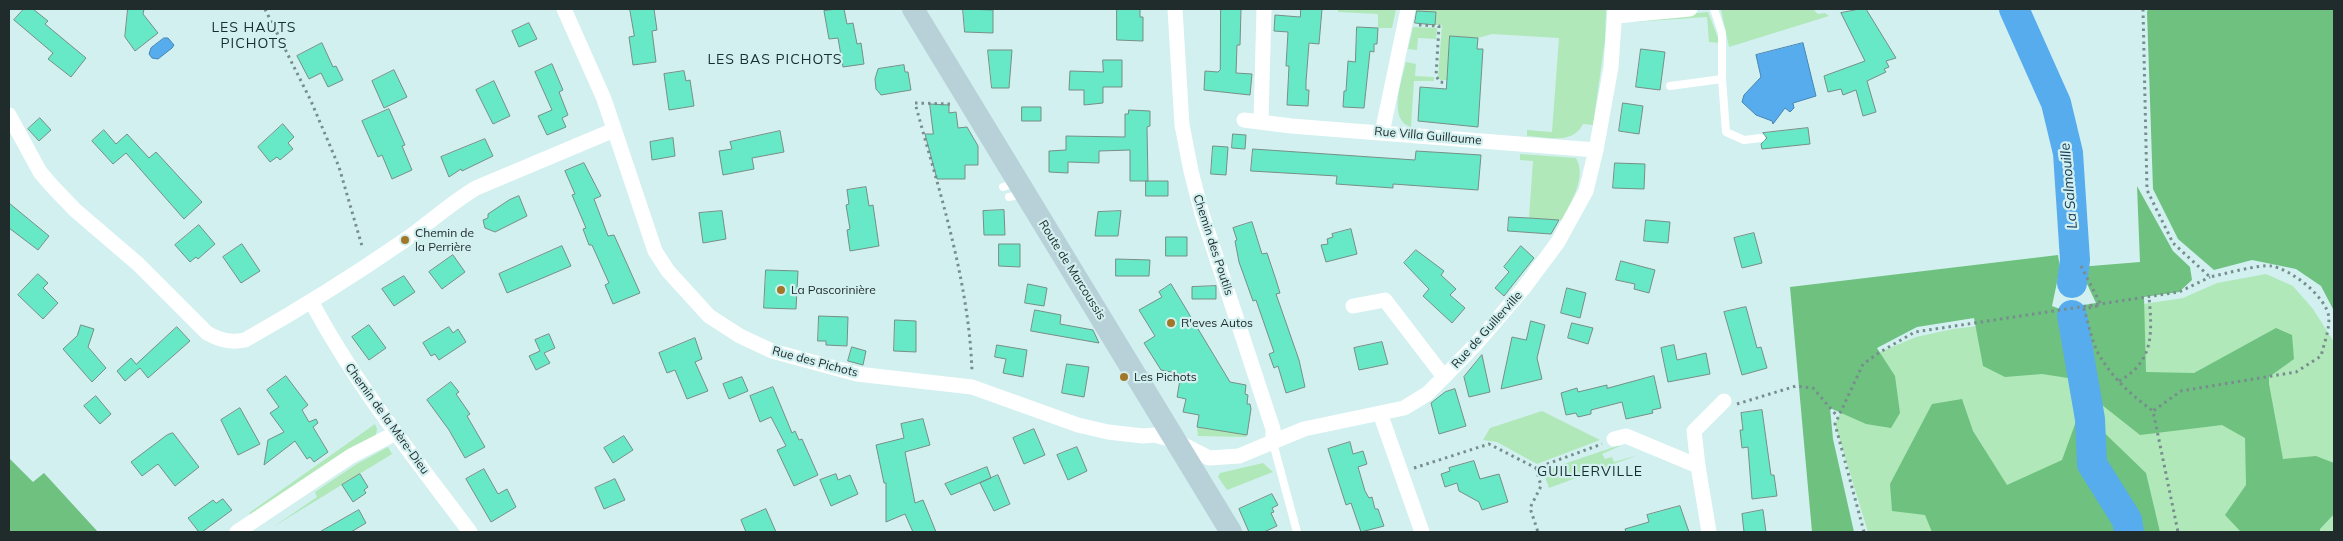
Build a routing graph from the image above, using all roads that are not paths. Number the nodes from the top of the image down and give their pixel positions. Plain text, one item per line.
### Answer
1 (564, 9) edge
2 (912, 9) edge
3 (1175, 9) edge
4 (1264, 9) edge
5 (1408, 9) edge
6 (1690, 9) edge
7 (1714, 9) edge
8 (1616, 12) edge
9 (1722, 79) junction
10 (1670, 86) dead end
11 (9, 115) edge
12 (1244, 120) dead end
13 (1261, 121) junction
14 (614, 130) junction
15 (1382, 133) junction
16 (1761, 138) dead end
17 (1596, 150) junction
18 (311, 301) junction
19 (1353, 306) dead end
20 (1444, 377) junction
21 (1724, 401) road end
22 (1380, 413) junction
23 (396, 433) junction
24 (1614, 439) road end
25 (1174, 440) junction
26 (1273, 443) junction
27 (1698, 466) junction
28 (237, 532) edge
29 (470, 532) edge
30 (1231, 532) edge
31 (1297, 532) edge
32 (1422, 532) edge
33 (1709, 532) edge

1 - 14 street, Rue des Pichots
2 - 25 main road, Route de Marcoussis
3 - 26 street, Chemin des Poutils
4 - 13 street
5 - 15 street
6 - 8 street
7 - 9 lane
8 - 17 street, Rue de Guillerville
9 - 10 lane
9 - 16 lane
11 - 18 street
12 - 13 street, Rue Villa Guillaume
13 - 15 street, Rue Villa Guillaume
14 - 18 street
14 - 25 street, Rue des Pichots
15 - 17 street, Rue Villa Guillaume
17 - 20 street, Rue de Guillerville
18 - 23 street, Chemin de la Mère-Dieu
19 - 20 street
20 - 22 street, Rue de Guillerville
21 - 27 street
22 - 26 street, Rue de Guillerville
22 - 32 street
23 - 28 street
23 - 29 street, Chemin de la Mère-Dieu
24 - 27 street
25 - 26 street, Rue de Guillerville
25 - 30 main road, Route de Marcoussis
26 - 31 lane, Chemin des Poutils
27 - 33 street

